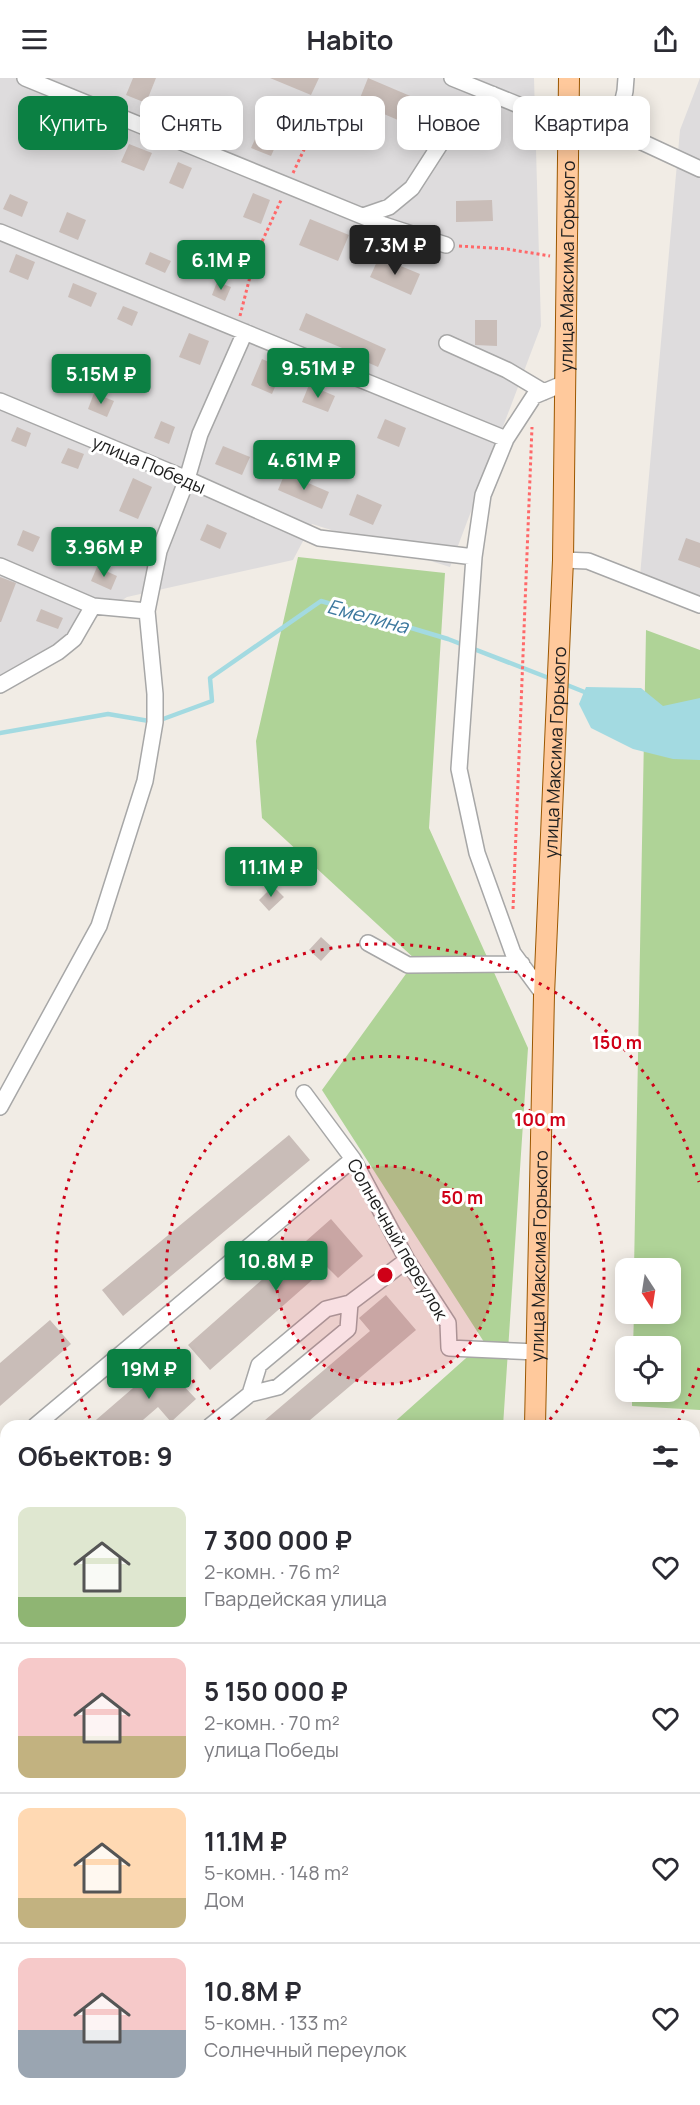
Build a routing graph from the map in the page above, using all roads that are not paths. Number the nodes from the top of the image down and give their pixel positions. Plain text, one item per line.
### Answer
1 (25, 78) edge
2 (452, 78) edge
3 (569, 78) edge
4 (626, 78) edge
5 (492, 94) junction
6 (569, 96) edge
7 (624, 96) edge
8 (513, 103) edge
9 (650, 146) edge
10 (568, 150) edge
11 (700, 169) edge
12 (363, 216) junction
13 (0, 232) edge
14 (446, 245) road end
15 (241, 330) junction
16 (447, 343) dead end
17 (565, 383) junction
18 (539, 394) junction
19 (0, 401) edge
20 (506, 439) junction
21 (187, 479) junction
22 (474, 557) junction
23 (563, 560) junction
24 (0, 566) edge
25 (696, 600) edge
26 (93, 606) junction
27 (147, 611) junction
28 (0, 685) edge
29 (369, 943) dead end
30 (522, 964) junction
31 (544, 995) junction
32 (304, 1093) dead end
33 (0, 1107) edge
34 (353, 1159) junction
35 (407, 1260) junction
36 (350, 1303) junction
37 (537, 1352) junction
38 (250, 1394) junction
39 (42, 1420) edge
40 (218, 1420) edge
41 (535, 1420) edge

1 - 12 street
2 - 5 street
3 - 6 main road, улица Максима Горького
4 - 7 street
5 - 8 street
5 - 12 street
9 - 11 street
10 - 17 main road, улица Максима Горького
12 - 14 street
13 - 15 street
15 - 20 street
15 - 21 street
16 - 18 street
17 - 18 street
17 - 23 main road, улица Максима Горького
18 - 20 street
19 - 21 street, улица Победы
20 - 22 street
21 - 22 street, улица Победы
21 - 27 street
22 - 30 street
23 - 25 street
23 - 31 main road, улица Максима Горького
24 - 26 street
26 - 27 street
26 - 28 street
27 - 33 street
29 - 30 street
30 - 31 street
31 - 37 main road, улица Максима Горького
32 - 34 street, Солнечный переулок
34 - 35 street, Солнечный переулок
34 - 39 street
35 - 36 street
35 - 37 street, Солнечный переулок
36 - 38 street
36 - 38 street
37 - 41 main road, улица Максима Горького
38 - 40 street

